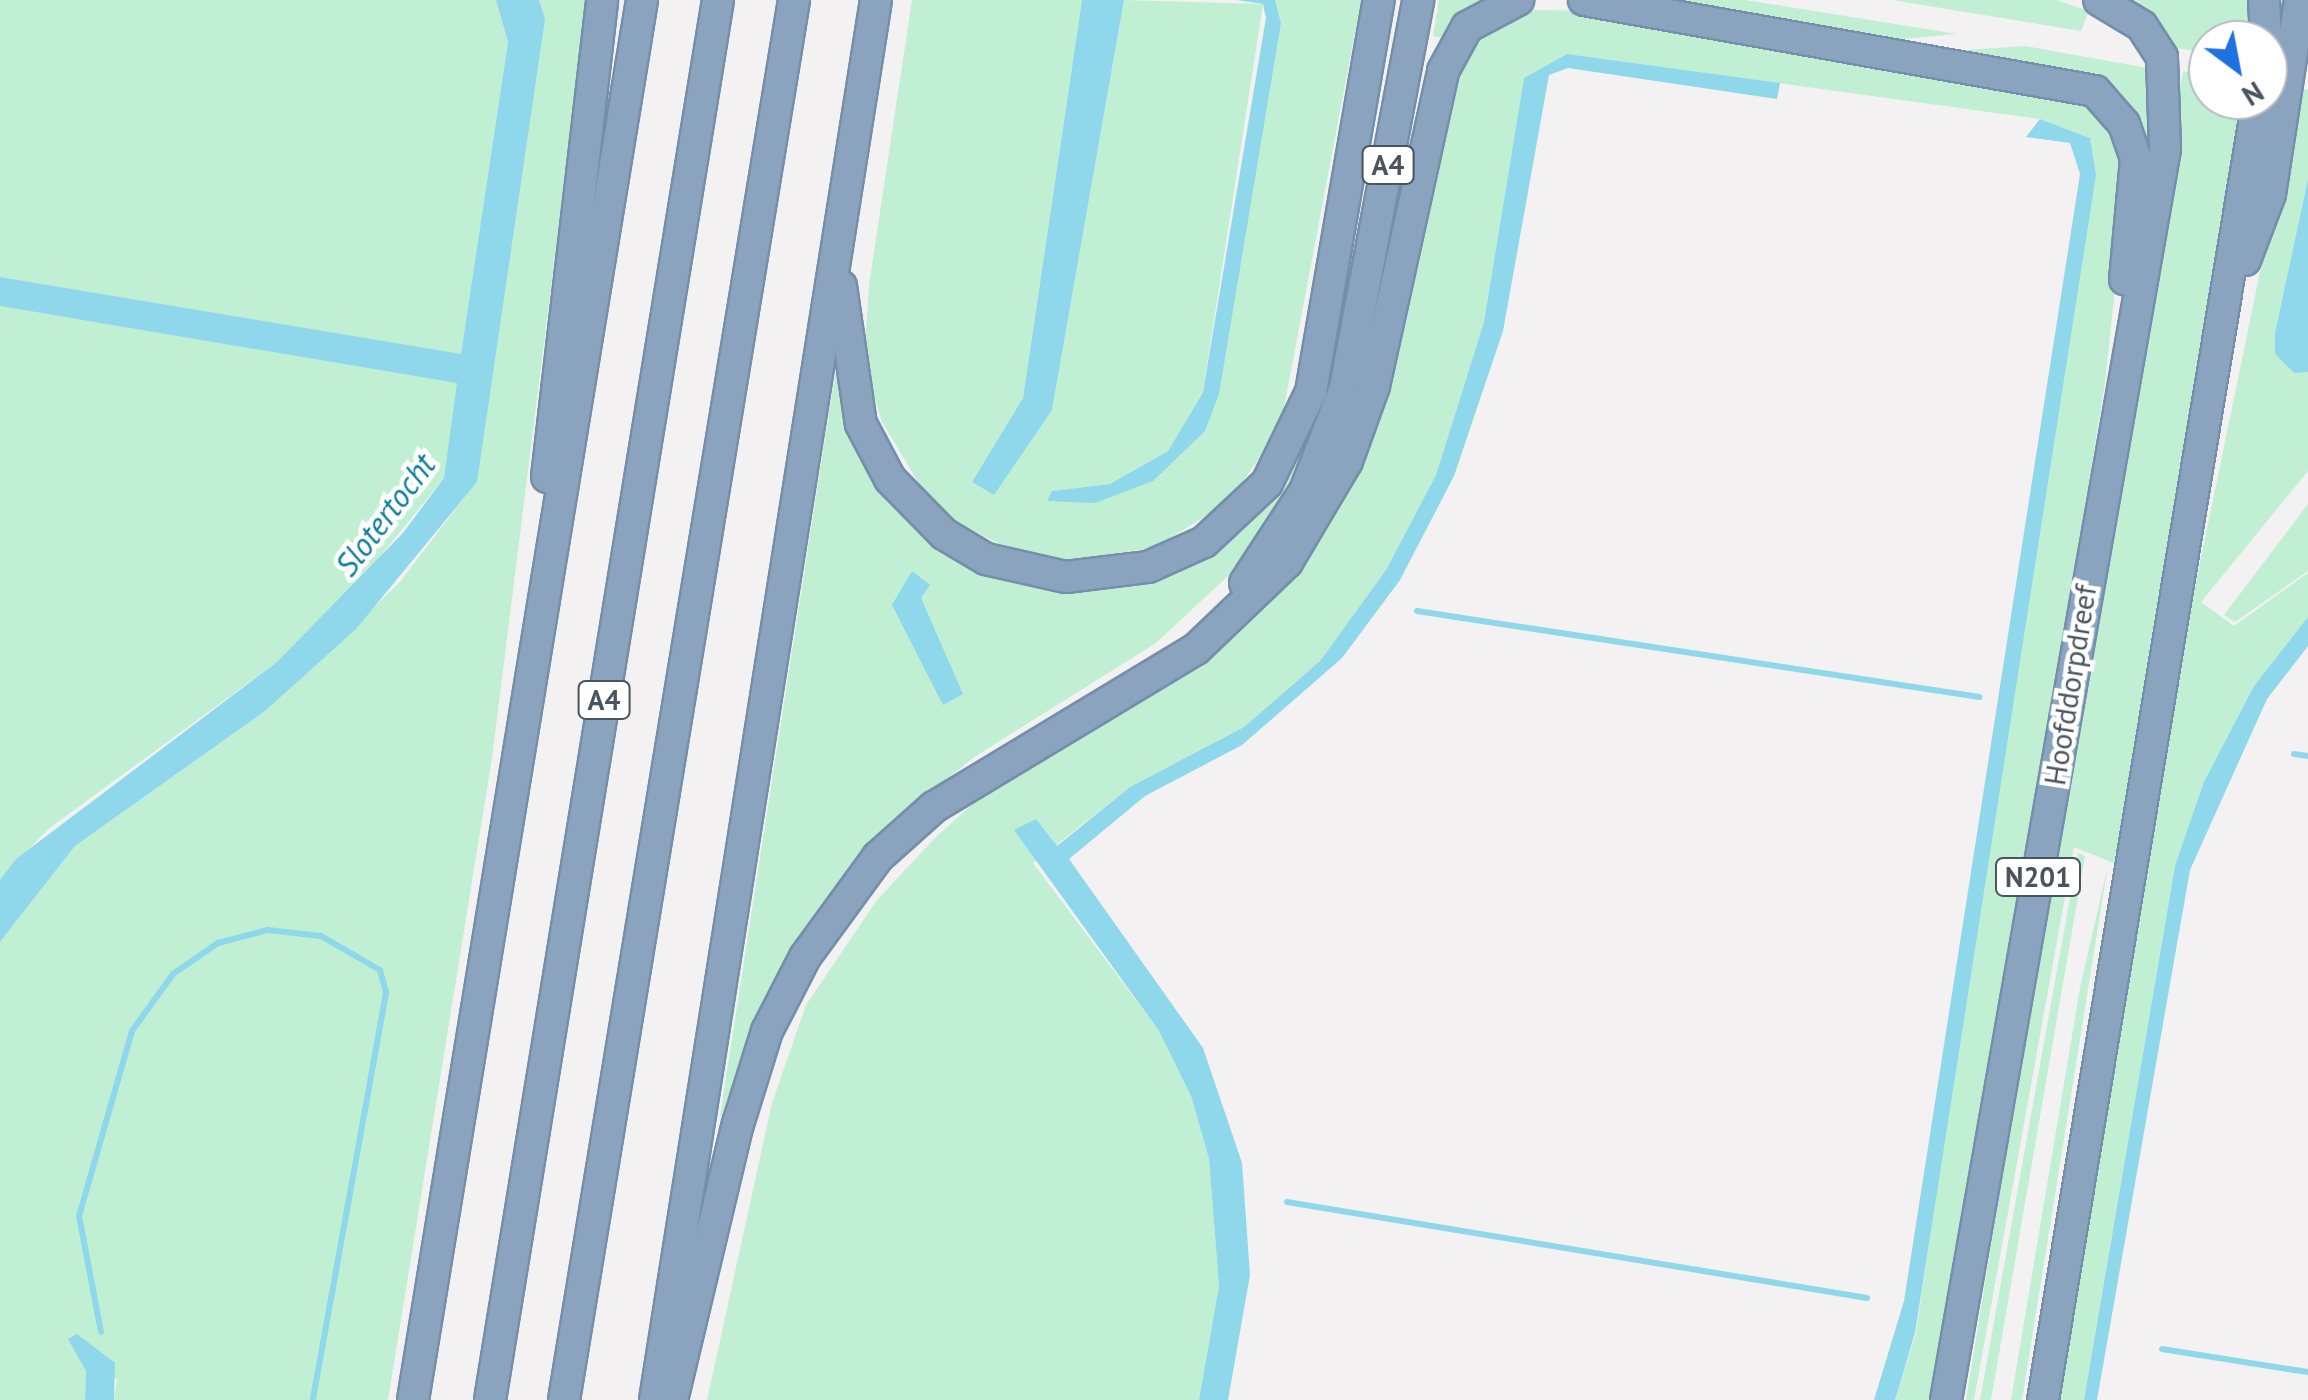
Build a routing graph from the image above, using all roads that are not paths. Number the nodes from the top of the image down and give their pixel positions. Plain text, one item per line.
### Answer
1 (602, 0) edge
2 (642, 0) edge
3 (718, 0) edge
4 (794, 0) edge
5 (876, 0) edge
6 (1379, 0) edge
7 (1418, 0) edge
8 (1518, 0) edge
9 (1584, 0) edge
10 (2099, 0) edge
11 (2300, 0) edge
12 (2255, 120) edge
13 (837, 228) junction
14 (2220, 328) junction
15 (2113, 427) junction
16 (1150, 669) junction
17 (520, 754) junction
18 (412, 1400) edge
19 (490, 1400) edge
20 (564, 1400) edge
21 (655, 1400) edge
22 (672, 1400) edge
23 (1946, 1400) edge
24 (2042, 1400) edge

1 - 17 highway, A4
2 - 17 highway, A4
3 - 19 highway, A4
4 - 20 highway, A4
5 - 13 highway, A4
6 - 13 highway, A4
7 - 16 highway, A4
8 - 16 highway, A4
9 - 15 highway
10 - 15 highway, Hoofddorpdreef / N201
11 - 14 highway
12 - 14 highway, N201
13 - 21 highway, A4
14 - 24 highway, N201
15 - 23 highway, Hoofddorpdreef / N201
16 - 22 highway, A4
17 - 18 highway, A4

